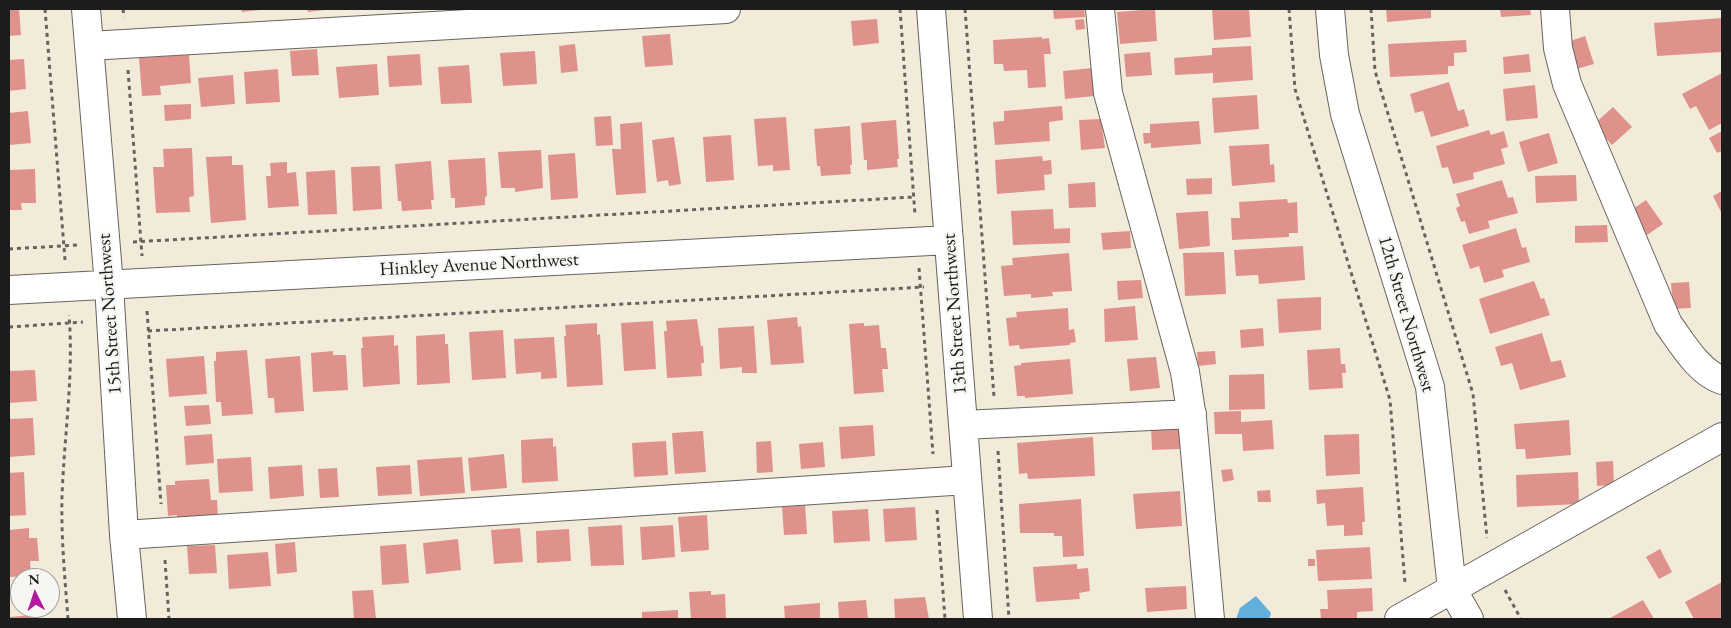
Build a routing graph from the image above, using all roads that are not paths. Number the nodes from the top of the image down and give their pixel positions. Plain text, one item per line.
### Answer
1 (86, 9) edge
2 (726, 9) edge
3 (930, 9) edge
4 (1100, 9) edge
5 (1330, 9) edge
6 (1555, 9) edge
7 (89, 46) junction
8 (949, 240) junction
9 (109, 285) junction
10 (9, 290) edge
11 (1722, 380) edge
12 (1192, 414) junction
13 (963, 425) junction
14 (1722, 436) edge
15 (967, 480) junction
16 (124, 535) junction
17 (1452, 590) junction
18 (1406, 616) edge
19 (132, 619) edge
20 (978, 619) edge
21 (1210, 619) edge
22 (1469, 619) edge

1 - 7 street, 15th Street Northwest
2 - 7 street
3 - 8 street, 13th Street Northwest
4 - 12 street
5 - 17 street, 12th Street Northwest
6 - 11 street
7 - 9 street, 15th Street Northwest
8 - 9 street, Hinkley Avenue Northwest
8 - 13 street, 13th Street Northwest
9 - 10 street, Hinkley Avenue Northwest
9 - 16 street, 15th Street Northwest
12 - 13 street
12 - 21 street
13 - 15 street, 13th Street Northwest
14 - 17 street
15 - 16 street
15 - 20 street, 13th Street Northwest
16 - 19 street, 15th Street Northwest
17 - 18 street
17 - 22 street, 12th Street Northwest

